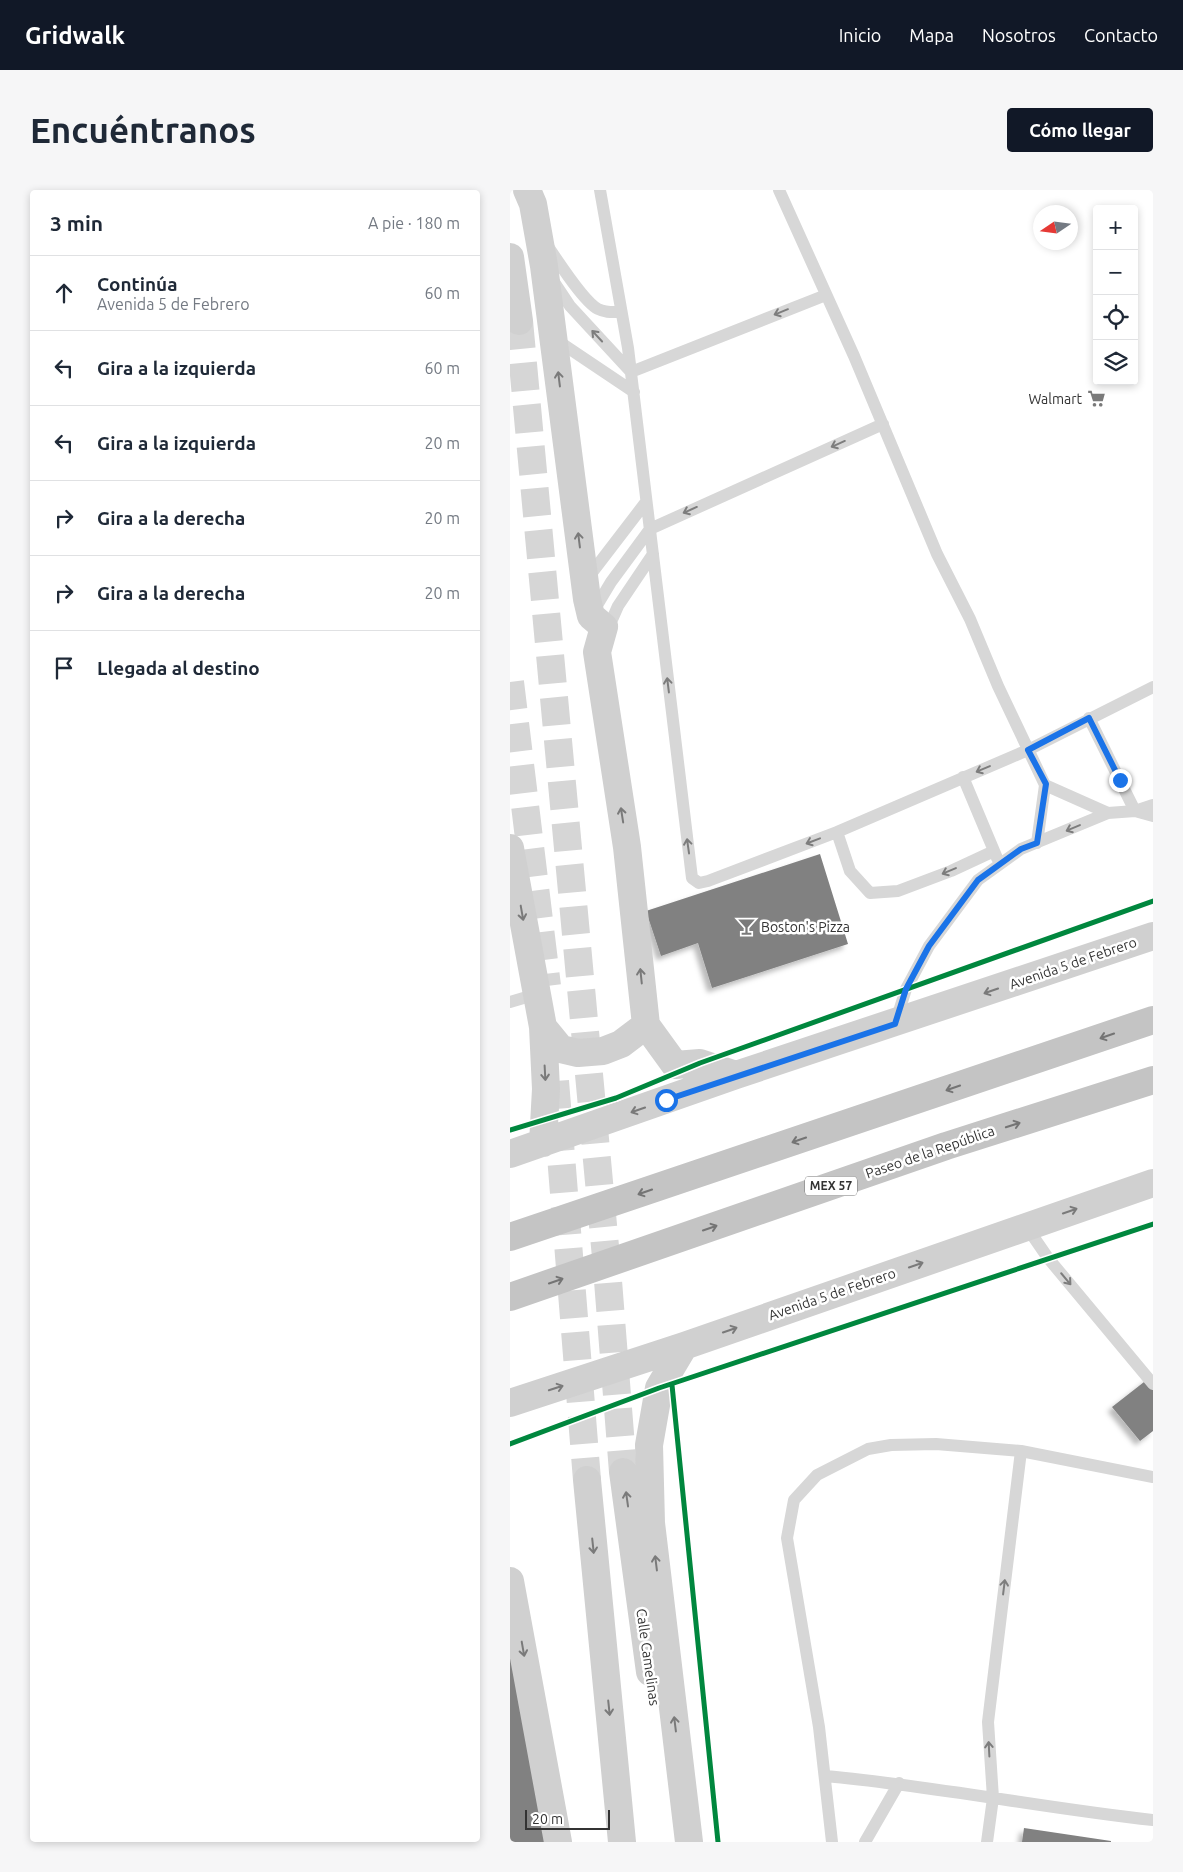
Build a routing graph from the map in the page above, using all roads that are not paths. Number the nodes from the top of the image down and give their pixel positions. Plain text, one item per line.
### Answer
1 (527, 190) edge
2 (600, 190) edge
3 (780, 190) edge
4 (539, 233) junction
5 (510, 257) edge
6 (544, 266) junction
7 (826, 294) junction
8 (621, 312) junction
9 (519, 321) tunnel mouth
10 (553, 338) junction
11 (631, 372) junction
12 (634, 392) junction
13 (883, 424) junction
14 (646, 502) junction
15 (650, 528) junction
16 (653, 554) junction
17 (584, 583) junction
18 (591, 616) junction
19 (597, 652) junction
20 (1153, 686) edge
21 (1089, 718) junction
22 (1028, 750) junction
23 (963, 777) junction
24 (1046, 784) junction
25 (1153, 805) edge
26 (1135, 811) junction
27 (1108, 813) junction
28 (1153, 816) edge
29 (837, 832) junction
30 (1037, 843) junction
31 (510, 848) edge
32 (994, 851) junction
33 (999, 863) junction
34 (1153, 936) edge
35 (537, 994) junction
36 (510, 1002) edge
37 (1153, 1020) edge
38 (895, 1024) junction
39 (646, 1025) junction
40 (543, 1027) junction
41 (736, 1075) junction
42 (1153, 1080) edge
43 (543, 1143) junction
44 (510, 1154) edge
45 (1153, 1183) edge
46 (1026, 1226) junction
47 (510, 1237) edge
48 (510, 1297) edge
49 (684, 1346) junction
50 (1153, 1384) edge
51 (510, 1403) edge
52 (1020, 1451) junction
53 (623, 1472) tunnel mouth
54 (1153, 1477) edge
55 (587, 1480) tunnel mouth
56 (510, 1581) edge
57 (825, 1776) junction
58 (900, 1783) junction
59 (993, 1798) junction
60 (1153, 1820) edge
61 (558, 1842) edge
62 (622, 1842) edge
63 (674, 1842) edge
64 (690, 1842) edge
65 (832, 1842) edge
66 (836, 1842) edge
67 (865, 1842) edge
68 (987, 1842) edge

1 - 4 main road
2 - 8 lane
3 - 7 lane
4 - 6 main road
4 - 8 lane
5 - 9 main road
6 - 10 main road
11 -> 6 lane
7 -> 11 lane
7 - 13 lane
8 - 11 lane
10 - 12 lane
17 -> 10 main road
11 - 12 lane
12 - 14 lane
13 -> 15 lane
13 - 22 lane
14 - 15 lane
14 - 17 lane
15 - 16 lane
15 - 18 lane
16 - 19 lane
29 -> 16 lane
17 - 18 main road
18 - 19 main road
39 -> 19 main road
20 - 21 lane
21 - 22 lane
21 - 26 lane
22 -> 23 lane
22 - 24 lane
23 - 29 lane
23 - 32 lane
24 - 27 lane
24 - 30 lane
25 - 26 lane
26 - 27 lane
26 - 28 lane
27 -> 30 lane
32 -> 29 lane
30 - 33 lane
31 -> 35 main road
32 - 33 lane
33 - 38 lane
34 -> 38 main road, Avenida 5 de Febrero
35 - 36 lane
35 - 40 main road
37 -> 47 highway
38 - 41 main road, Avenida 5 de Febrero
39 - 40 main road
39 - 41 main road
40 -> 43 main road
41 -> 43 main road, Avenida 5 de Febrero
48 -> 42 highway, Paseo de la República / MEX 57
43 - 44 main road, Avenida 5 de Febrero
46 -> 45 main road, Avenida 5 de Febrero
49 -> 46 main road, Avenida 5 de Febrero
46 -> 50 lane
51 -> 49 main road, Avenida 5 de Febrero
64 -> 49 main road
52 - 54 lane
52 - 57 lane
59 -> 52 lane
63 -> 53 main road, Calle Camelinas
55 -> 62 main road
56 -> 61 main road
57 - 58 lane
57 - 65 lane
58 - 59 lane
58 - 67 lane
59 - 60 lane
59 - 68 lane
65 - 66 lane

